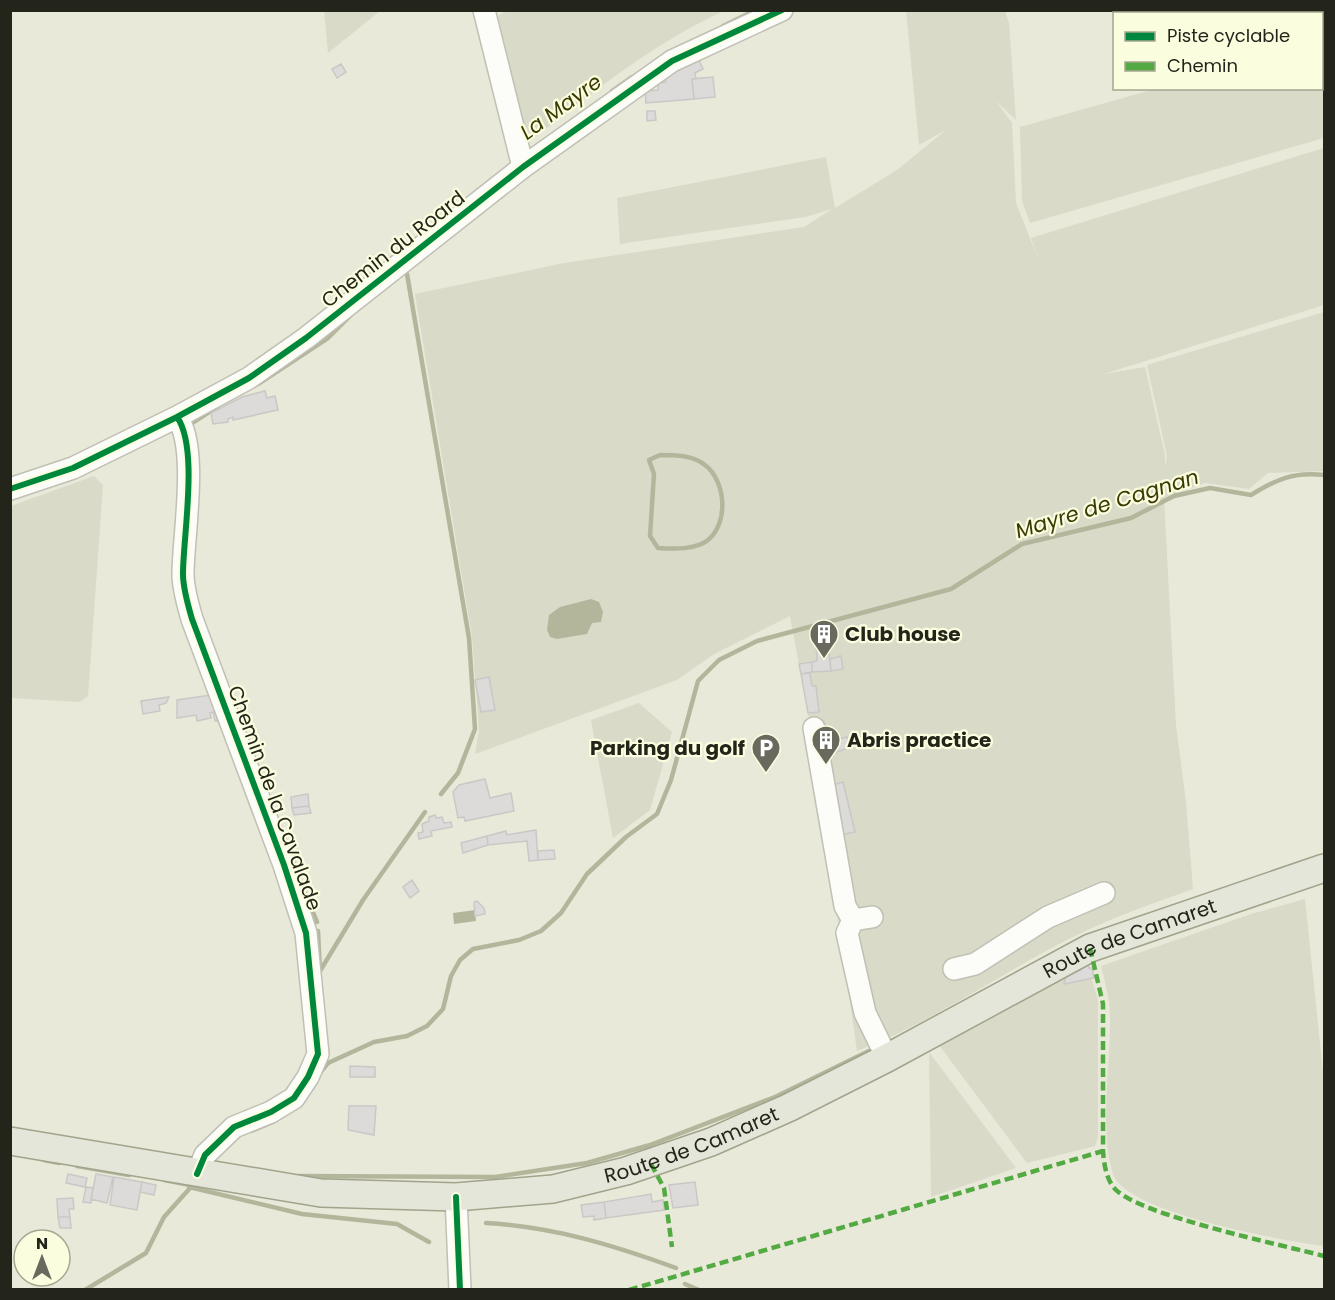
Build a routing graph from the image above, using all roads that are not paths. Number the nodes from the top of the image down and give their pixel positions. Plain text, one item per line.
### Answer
1 (484, 10) edge
2 (782, 10) edge
3 (523, 166) junction
4 (177, 417) junction
5 (10, 489) edge
6 (814, 728) dead end
7 (1324, 868) edge
8 (1104, 893) dead end
9 (954, 969) dead end
10 (887, 1058) junction
11 (10, 1141) edge
12 (214, 1177) junction
13 (456, 1197) junction
14 (460, 1290) edge

1 - 3 street
2 - 3 street, Chemin du Roard
3 - 4 street, Chemin du Roard
4 - 5 street, Chemin du Roard
4 - 12 street, Chemin de la Cavalade
6 - 10 street
7 - 10 main road, Route de Camaret
8 - 9 street
10 - 13 main road, Route de Camaret
11 - 12 main road, Route de Camaret
12 - 13 main road, Route de Camaret
13 - 14 street

